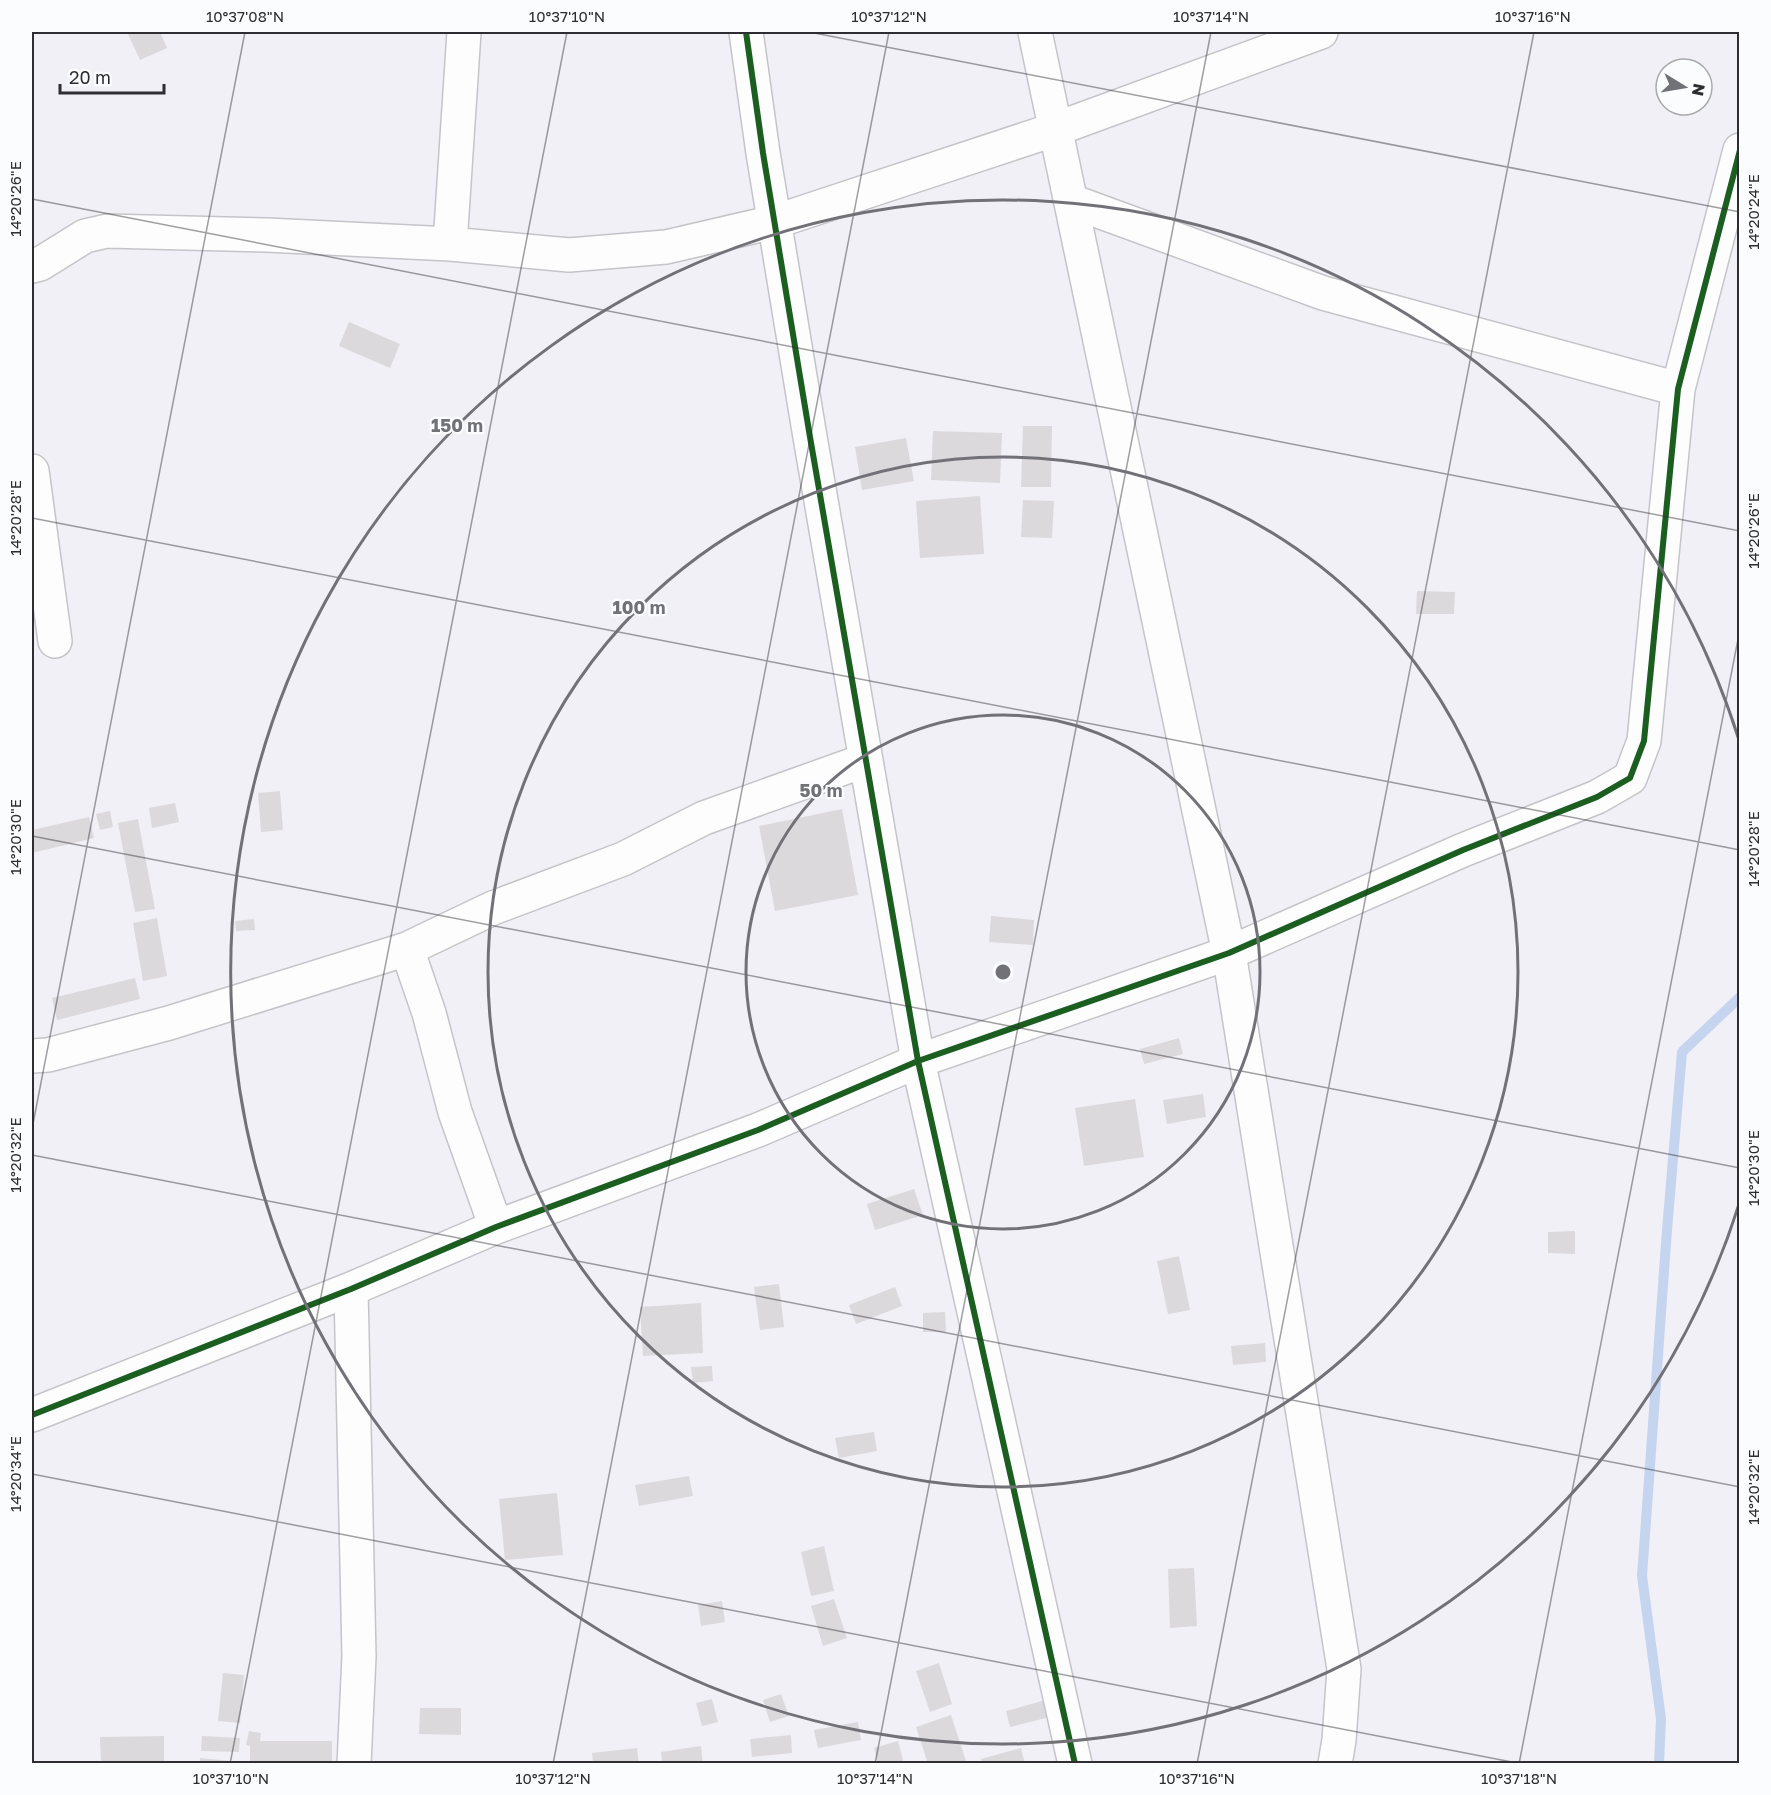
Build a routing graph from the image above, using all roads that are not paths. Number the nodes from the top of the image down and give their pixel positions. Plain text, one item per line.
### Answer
1 (464, 32) edge
2 (746, 32) edge
3 (1035, 32) edge
4 (1321, 32) edge
5 (1056, 129) junction
6 (1740, 150) edge
7 (1071, 201) junction
8 (774, 222) junction
9 (450, 244) junction
10 (32, 266) edge
11 (1678, 389) junction
12 (32, 485) edge
13 (55, 641) dead end
14 (866, 760) junction
15 (407, 949) junction
16 (1229, 953) junction
17 (32, 1056) edge
18 (918, 1060) junction
19 (496, 1227) junction
20 (351, 1289) junction
21 (32, 1415) edge
22 (354, 1764) edge
23 (1074, 1764) edge
24 (1335, 1764) edge

1 - 9 street
2 - 8 street
3 - 5 street
4 - 5 street
5 - 7 street
5 - 8 street
6 - 11 street
7 - 11 street
7 - 16 street
8 - 9 street
8 - 14 street
9 - 10 street
11 - 16 street
12 - 13 street
14 - 15 street
14 - 18 street
15 - 17 street
15 - 19 street
16 - 18 street
16 - 24 street
18 - 19 street
18 - 23 street
19 - 20 street
20 - 21 street
20 - 22 street

